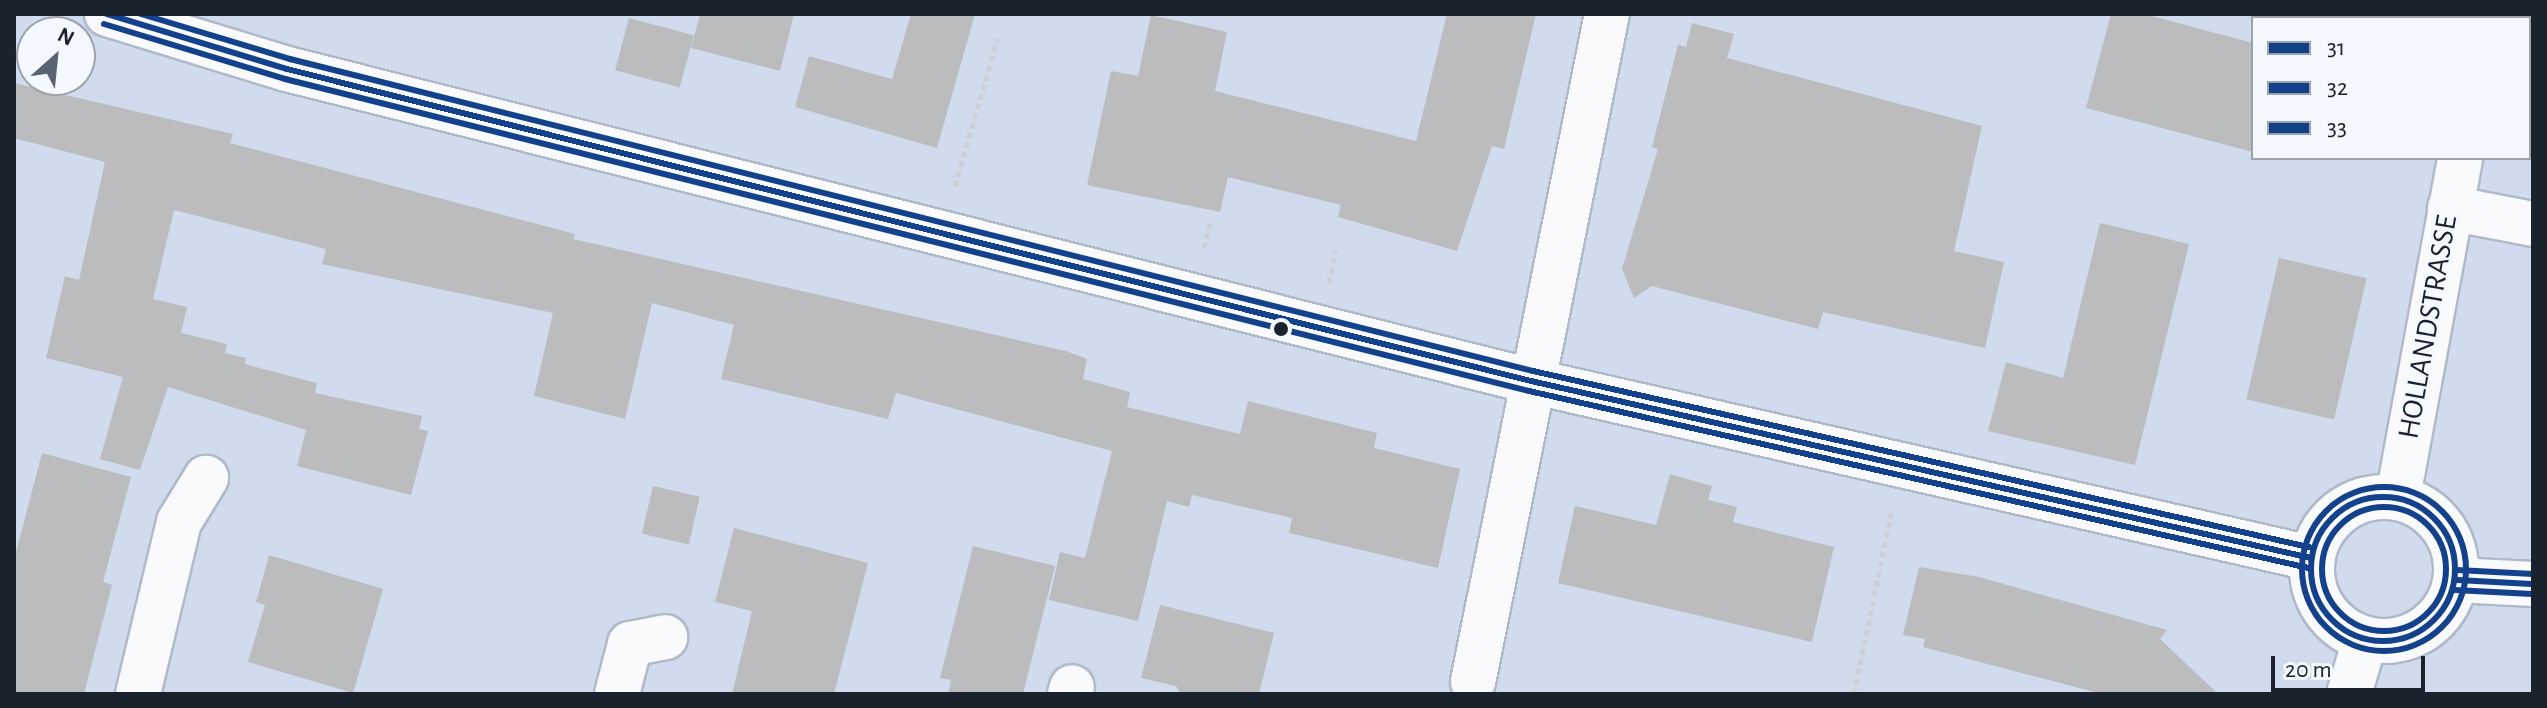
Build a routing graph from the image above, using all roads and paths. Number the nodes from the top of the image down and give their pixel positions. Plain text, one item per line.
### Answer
1 (107, 14) edge
2 (1607, 14) edge
3 (998, 38) dead end
4 (2460, 160) edge
5 (2450, 208) junction
6 (2533, 224) edge
7 (941, 233) junction
8 (1531, 381) junction
9 (1899, 468) junction
10 (206, 478) dead end
11 (2398, 497) junction
12 (2311, 558) junction
13 (2456, 580) junction
14 (2533, 584) edge
15 (665, 637) dead end
16 (2365, 640) junction
17 (1473, 682) dead end
18 (138, 694) edge
19 (617, 694) edge
20 (1854, 694) edge
21 (2349, 694) edge

1 - 7 street
2 - 8 street
3 - 7 path
4 - 5 street, HOLLANDSTRASSE
5 - 6 street
5 - 11 street, HOLLANDSTRASSE
7 - 8 street
8 - 9 street
8 - 17 street
9 - 12 street
9 - 20 path
10 - 18 street
11 - 12 street
11 - 13 street
12 - 16 street
13 - 14 street
13 - 16 street
15 - 19 street
16 - 21 street

